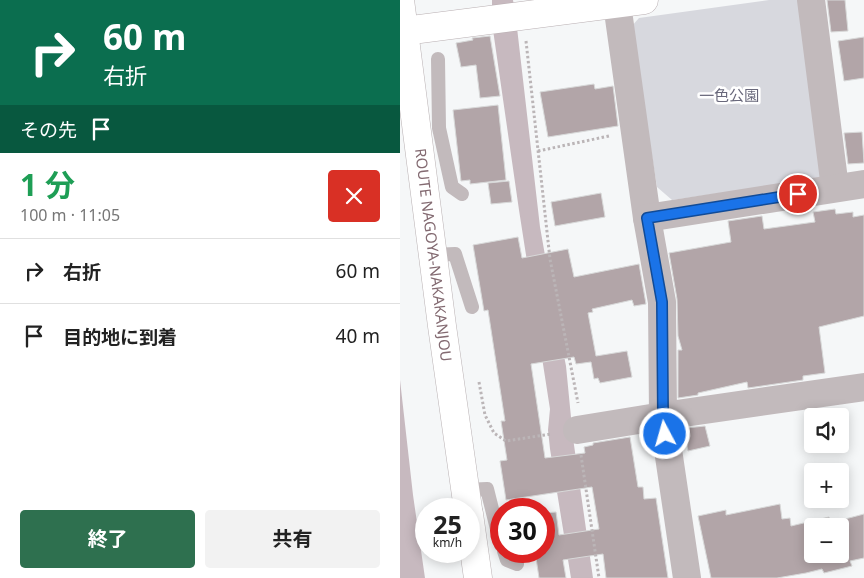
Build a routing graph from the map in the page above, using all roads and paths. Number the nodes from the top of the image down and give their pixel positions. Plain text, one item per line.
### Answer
1 (400, 0) edge
2 (644, 0) edge
3 (811, 0) edge
4 (617, 4) junction
5 (521, 8) edge
6 (404, 31) junction
7 (438, 59) dead end
8 (428, 129) junction
9 (635, 131) junction
10 (538, 151) junction
11 (864, 184) edge
12 (835, 188) junction
13 (462, 194) dead end
14 (647, 218) junction
15 (433, 255) junction
16 (472, 307) dead end
17 (478, 378) dead end
18 (864, 387) edge
19 (663, 416) junction
20 (580, 430) junction
21 (546, 434) dead end
22 (466, 498) edge
23 (475, 498) edge
24 (490, 501) edge
25 (476, 563) edge
26 (478, 578) edge
27 (599, 578) edge
28 (687, 578) edge

1 - 6 main road, ROUTE NAGOYA-NAKAKANJOU
2 - 4 main road
3 - 12 street
4 - 5 main road
4 - 9 street
5 - 6 main road
5 - 10 path
6 - 8 main road, ROUTE NAGOYA-NAKAKANJOU
7 - 8 lane
8 - 13 lane
8 - 15 main road, ROUTE NAGOYA-NAKAKANJOU
9 - 10 path
9 - 14 street
10 - 20 path
11 - 12 street
12 - 14 street
14 - 19 street
15 - 16 lane
15 - 22 main road, ROUTE NAGOYA-NAKAKANJOU
17 - 21 path
18 - 19 street
19 - 20 street
19 - 28 street
20 - 27 path
23 - 24 lane
25 - 26 main road, ROUTE NAGOYA-NAKAKANJOU

